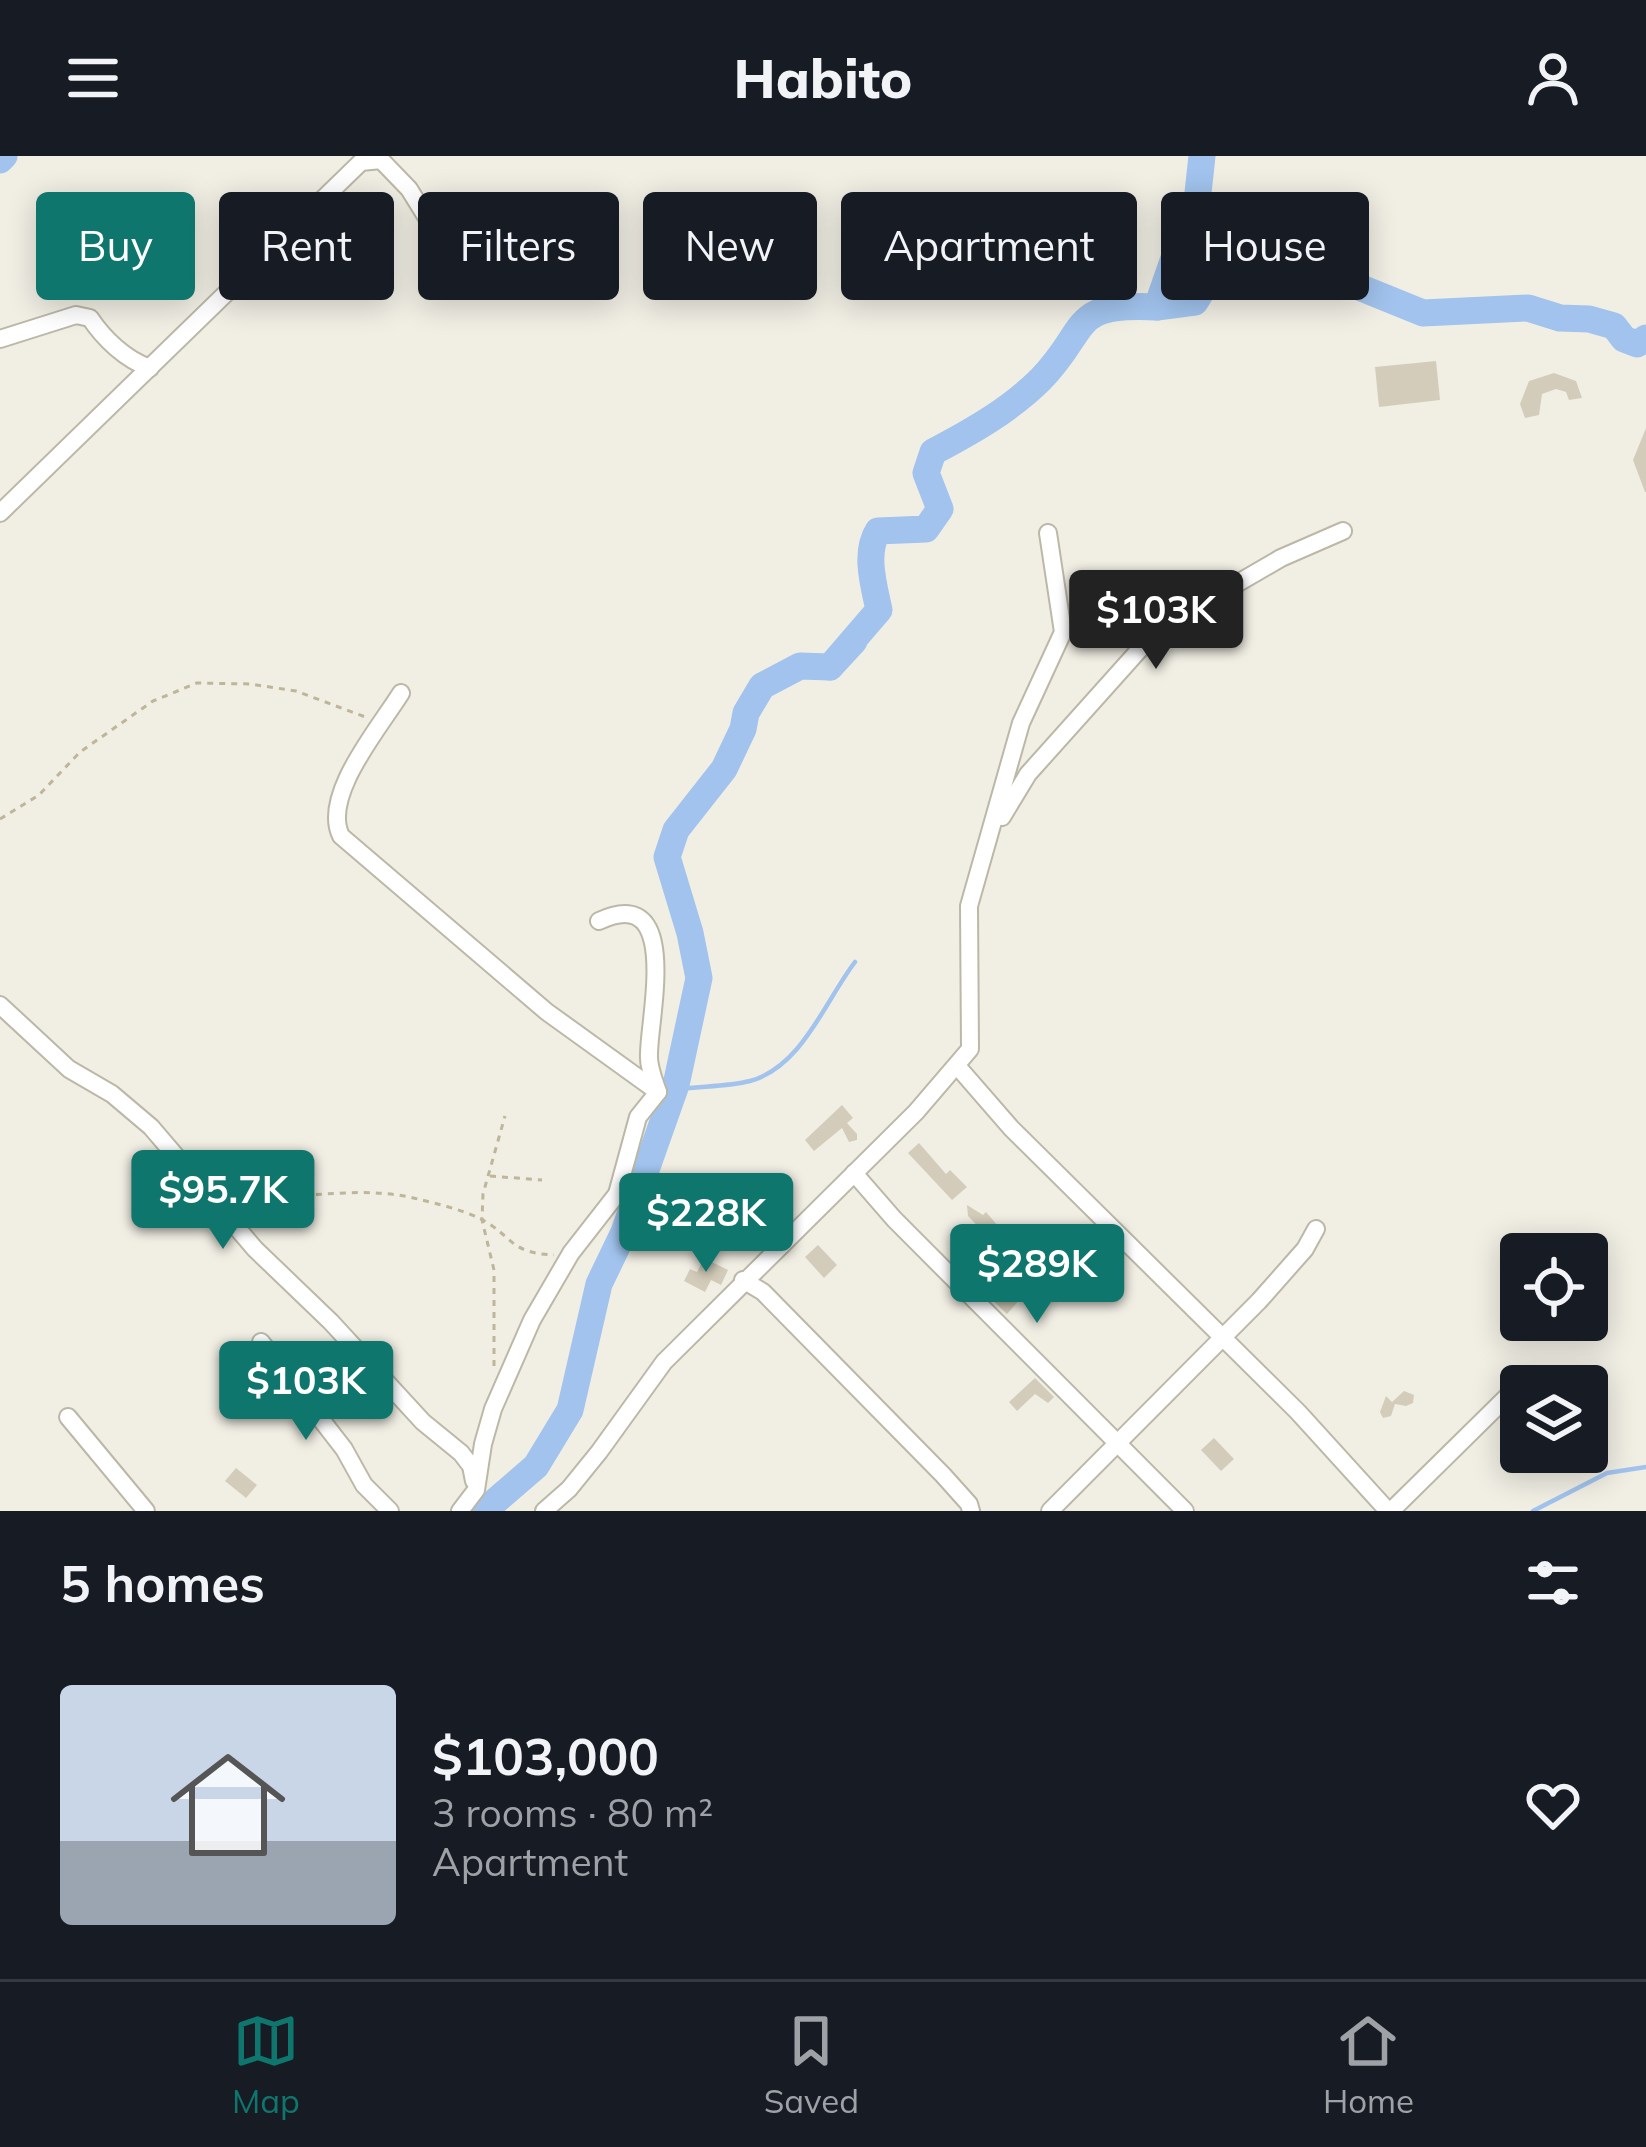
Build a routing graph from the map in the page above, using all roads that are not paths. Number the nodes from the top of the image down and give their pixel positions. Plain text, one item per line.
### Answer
1 (418, 202) edge
2 (0, 339) edge
3 (150, 368) junction
4 (0, 513) edge
5 (1343, 531) dead end
6 (1048, 533) dead end
7 (401, 693) dead end
8 (988, 838) junction
9 (599, 921) dead end
10 (0, 1005) edge
11 (958, 1067) junction
12 (658, 1092) junction
13 (854, 1173) junction
14 (1316, 1229) dead end
15 (743, 1280) junction
16 (1221, 1339) junction
17 (261, 1342) dead end
18 (1500, 1403) edge
19 (68, 1418) dead end
20 (1120, 1444) junction
21 (476, 1490) junction
22 (146, 1511) edge
23 (390, 1511) edge
24 (460, 1511) edge
25 (544, 1511) edge
26 (971, 1511) edge
27 (1050, 1511) edge
28 (1185, 1511) edge
29 (1390, 1511) edge

1 - 3 street
2 - 3 street
3 - 4 street
5 - 8 street
6 - 8 street
7 - 12 street
8 - 11 street
9 - 12 street
10 - 21 street
11 - 13 street
11 - 16 street
12 - 21 street
13 - 15 street
13 - 20 street
14 - 16 street
15 - 25 street
15 - 26 street
16 - 20 street
16 - 29 street
17 - 23 street
18 - 29 street
19 - 22 street
20 - 27 street
20 - 28 street
21 - 24 street

